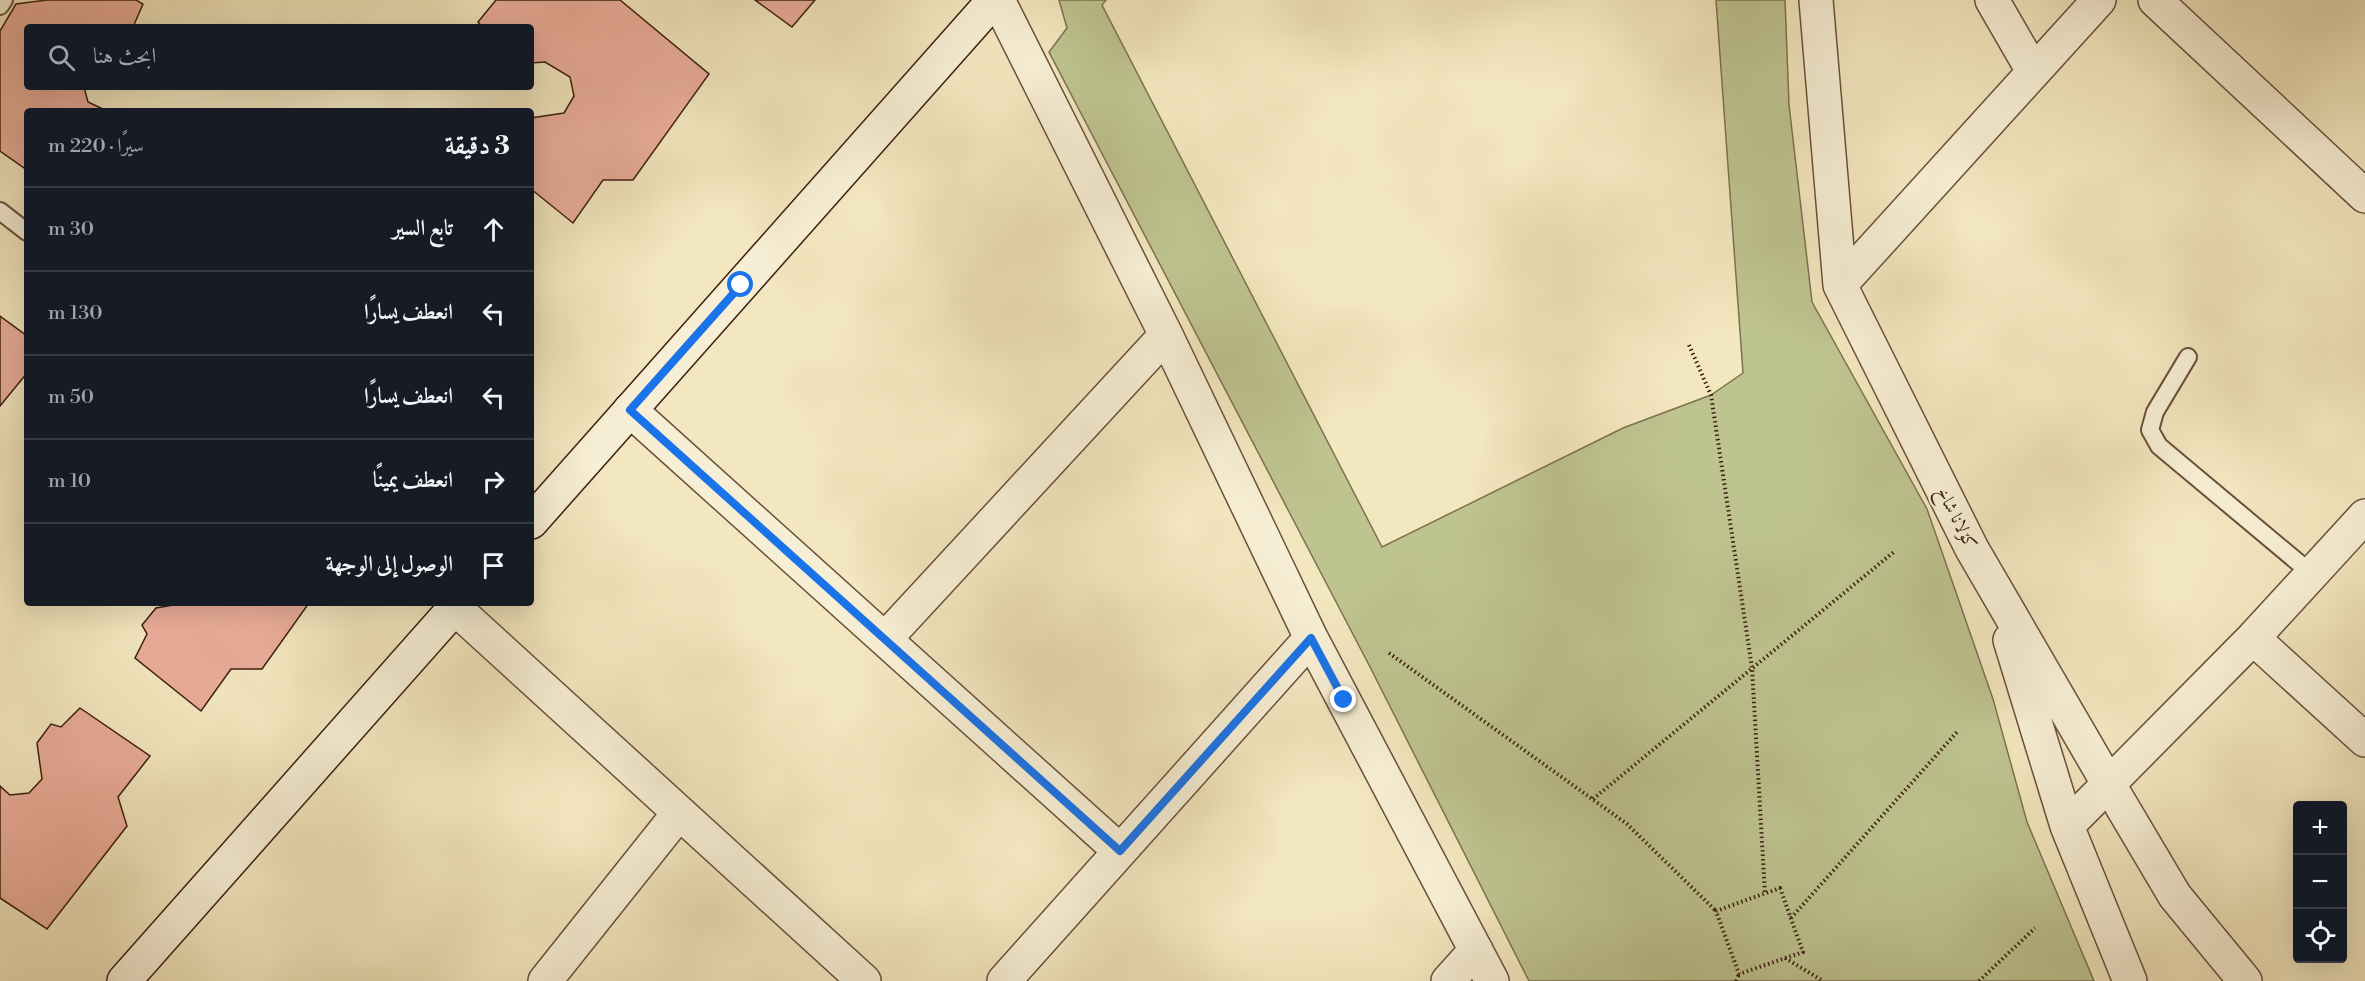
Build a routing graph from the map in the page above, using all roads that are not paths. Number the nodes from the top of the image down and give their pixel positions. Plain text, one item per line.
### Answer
1 (4, 0) edge
2 (996, 0) edge
3 (1816, 0) edge
4 (1992, 0) edge
5 (2099, 0) edge
6 (2154, 0) edge
7 (0, 6) edge
8 (2033, 71) junction
9 (2365, 196) edge
10 (0, 211) edge
11 (24, 230) edge
12 (1840, 285) junction
13 (1166, 335) junction
14 (2188, 357) dead end
15 (630, 410) junction
16 (2365, 516) edge
17 (534, 519) edge
18 (2312, 574) junction
19 (1992, 583) junction
20 (457, 606) edge
21 (1311, 638) junction
22 (2253, 638) junction
23 (885, 639) junction
24 (2365, 740) edge
25 (2108, 783) junction
26 (679, 813) junction
27 (2067, 826) junction
28 (1120, 851) junction
29 (1476, 950) junction
30 (124, 981) edge
31 (545, 981) edge
32 (864, 981) edge
33 (1004, 981) edge
34 (1448, 981) edge
35 (1492, 981) edge
36 (2130, 981) edge
37 (2245, 981) edge

1 - 7 lane
2 - 13 street
2 - 15 street
3 - 12 street, کۆلانا شاخ
4 - 8 street
5 - 8 street
6 - 9 street
8 - 12 street
10 - 11 lane
12 - 19 street, کۆلانا شاخ
13 - 21 street
13 - 23 street
14 - 18 lane
15 - 17 street
15 - 23 street
16 - 18 street
18 - 22 street
19 - 25 street, کۆلانا شاخ
19 - 27 street
20 - 26 street
20 - 30 street
21 - 28 street
21 - 29 street
22 - 24 street
22 - 25 street
23 - 28 street
25 - 27 street
25 - 37 street, کۆلانا شاخ
26 - 31 street
26 - 32 street
27 - 36 street
28 - 33 street
29 - 34 street
29 - 35 street

